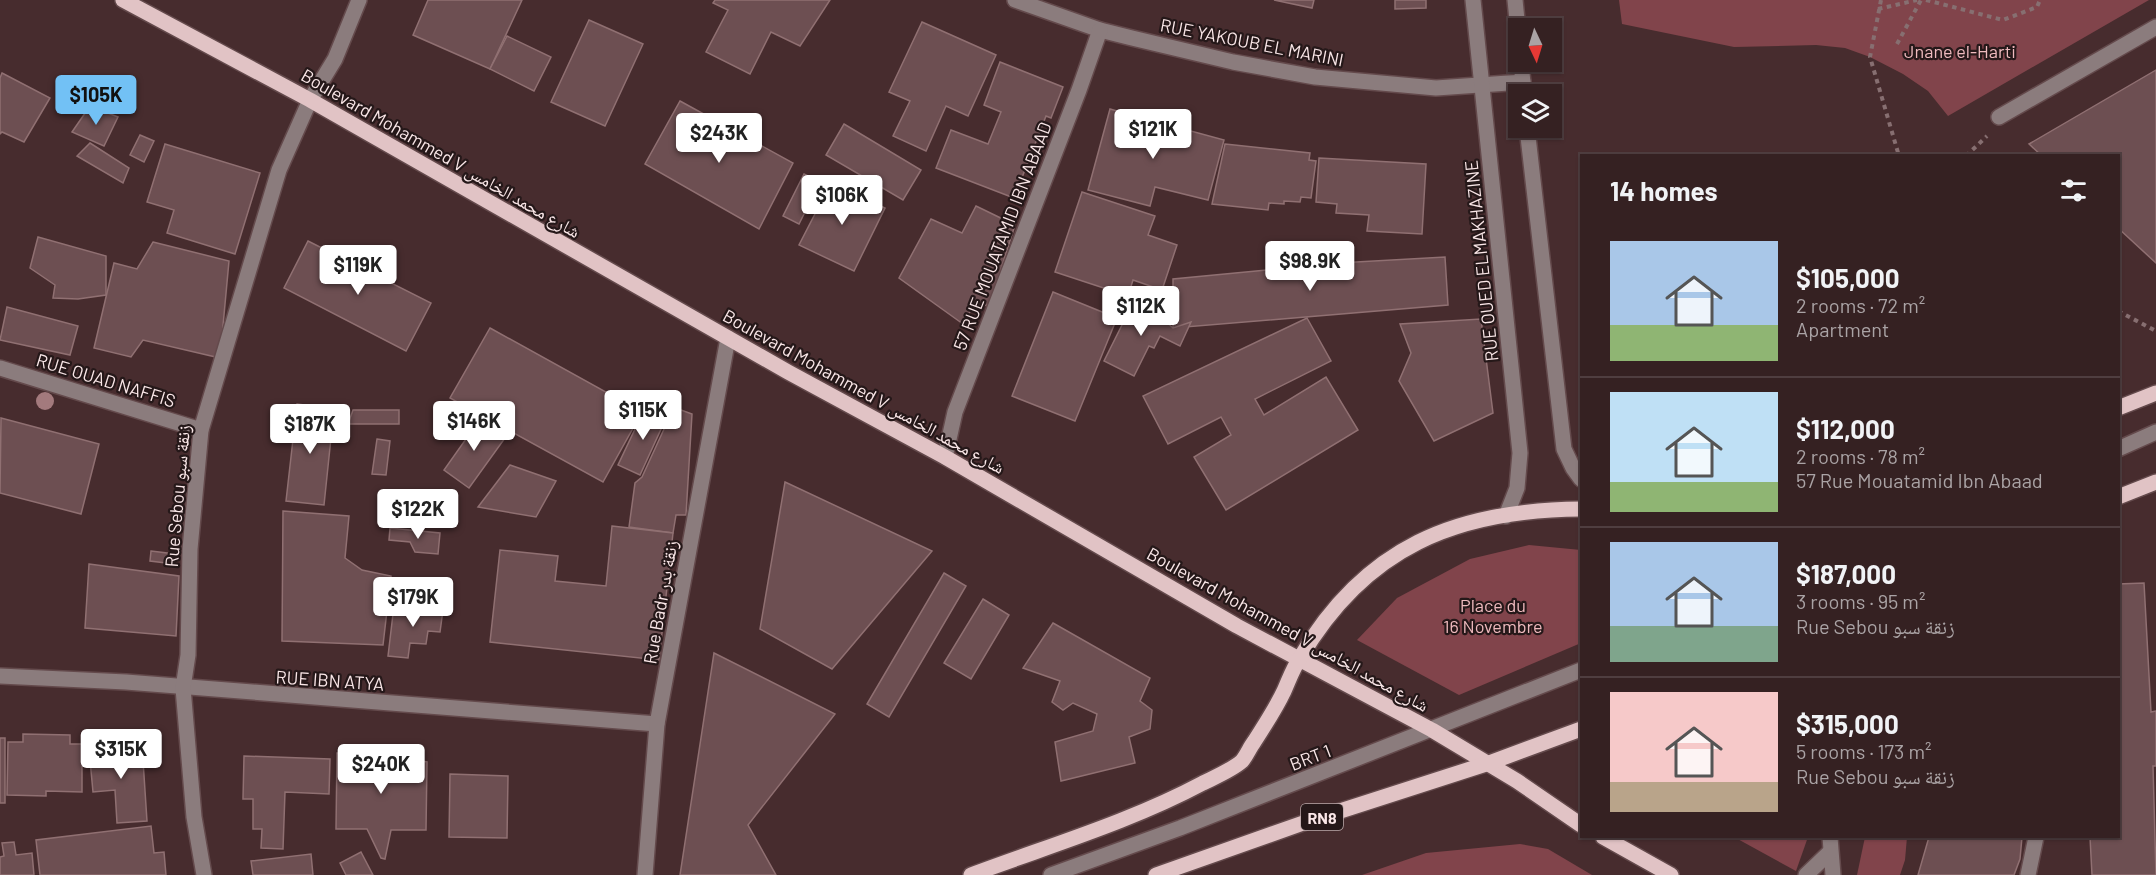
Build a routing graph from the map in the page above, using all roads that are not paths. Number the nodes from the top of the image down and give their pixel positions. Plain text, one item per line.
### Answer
1 (123, 0) edge
2 (359, 0) edge
3 (1016, 0) edge
4 (1473, 0) edge
5 (1515, 0) edge
6 (1517, 18) edge
7 (2156, 27) edge
8 (1100, 30) junction
9 (1482, 85) junction
10 (1508, 87) edge
11 (310, 100) junction
12 (1999, 117) dead end
13 (1528, 138) edge
14 (728, 338) junction
15 (0, 368) edge
16 (2156, 393) edge
17 (2120, 407) edge
18 (201, 430) junction
19 (2156, 432) edge
20 (2120, 448) edge
21 (945, 457) junction
22 (1580, 477) edge
23 (2156, 482) edge
24 (2120, 496) edge
25 (1580, 509) edge
26 (1506, 516) junction
27 (1299, 659) junction
28 (1580, 670) edge
29 (0, 676) edge
30 (183, 688) junction
31 (657, 724) junction
32 (1580, 729) edge
33 (1432, 730) junction
34 (1489, 763) junction
35 (1580, 824) edge
36 (1605, 838) edge
37 (2036, 838) edge
38 (1830, 845) edge
39 (204, 875) edge
40 (645, 875) edge
41 (970, 875) edge
42 (1051, 875) edge
43 (1156, 875) edge
44 (1671, 875) edge
45 (1806, 875) edge
46 (1833, 875) edge
47 (2028, 875) edge

1 - 11 main road, Boulevard Mohammed V شارع محمد الخامس
2 - 11 street, Rue Sebou زنقة سبو
3 - 8 street, RUE YAKOUB EL MARINI
4 - 9 street, RUE OUED ELMAKHAZINE
5 - 6 street
7 - 12 street
8 - 9 street, RUE YAKOUB EL MARINI
8 - 21 street, 57 RUE MOUATAMID IBN ABAAD
9 - 10 street, RUE YAKOUB EL MARINI
9 - 26 street, RUE OUED ELMAKHAZINE
11 - 14 main road, Boulevard Mohammed V شارع محمد الخامس
11 - 18 street, Rue Sebou زنقة سبو
13 - 22 street
14 - 21 main road, Boulevard Mohammed V شارع محمد الخامس
14 - 31 street, Rue Badr زنقة بدر
15 - 18 street, RUE OUAD NAFFIS
16 - 17 main road
18 - 30 street, Rue Sebou زنقة سبو
19 - 20 street
21 - 27 main road, Boulevard Mohammed V شارع محمد الخامس
23 - 24 main road
25 - 26 main road
26 - 27 main road
27 - 33 main road, Boulevard Mohammed V شارع محمد الخامس
27 - 41 main road
28 - 33 street, BRT 1
29 - 30 street, RUE IBN ATYA
30 - 31 street, RUE IBN ATYA
30 - 39 street, Rue Sebou زنقة سبو
31 - 40 street, Rue Badr زنقة بدر
32 - 34 main road, RN8
33 - 34 main road, Boulevard Mohammed V شارع محمد الخامس
33 - 42 street, BRT 1
34 - 35 main road, Boulevard Mohammed V شارع محمد الخامس
34 - 43 main road, RN8
36 - 44 main road
37 - 47 street
38 - 45 street
38 - 46 street

